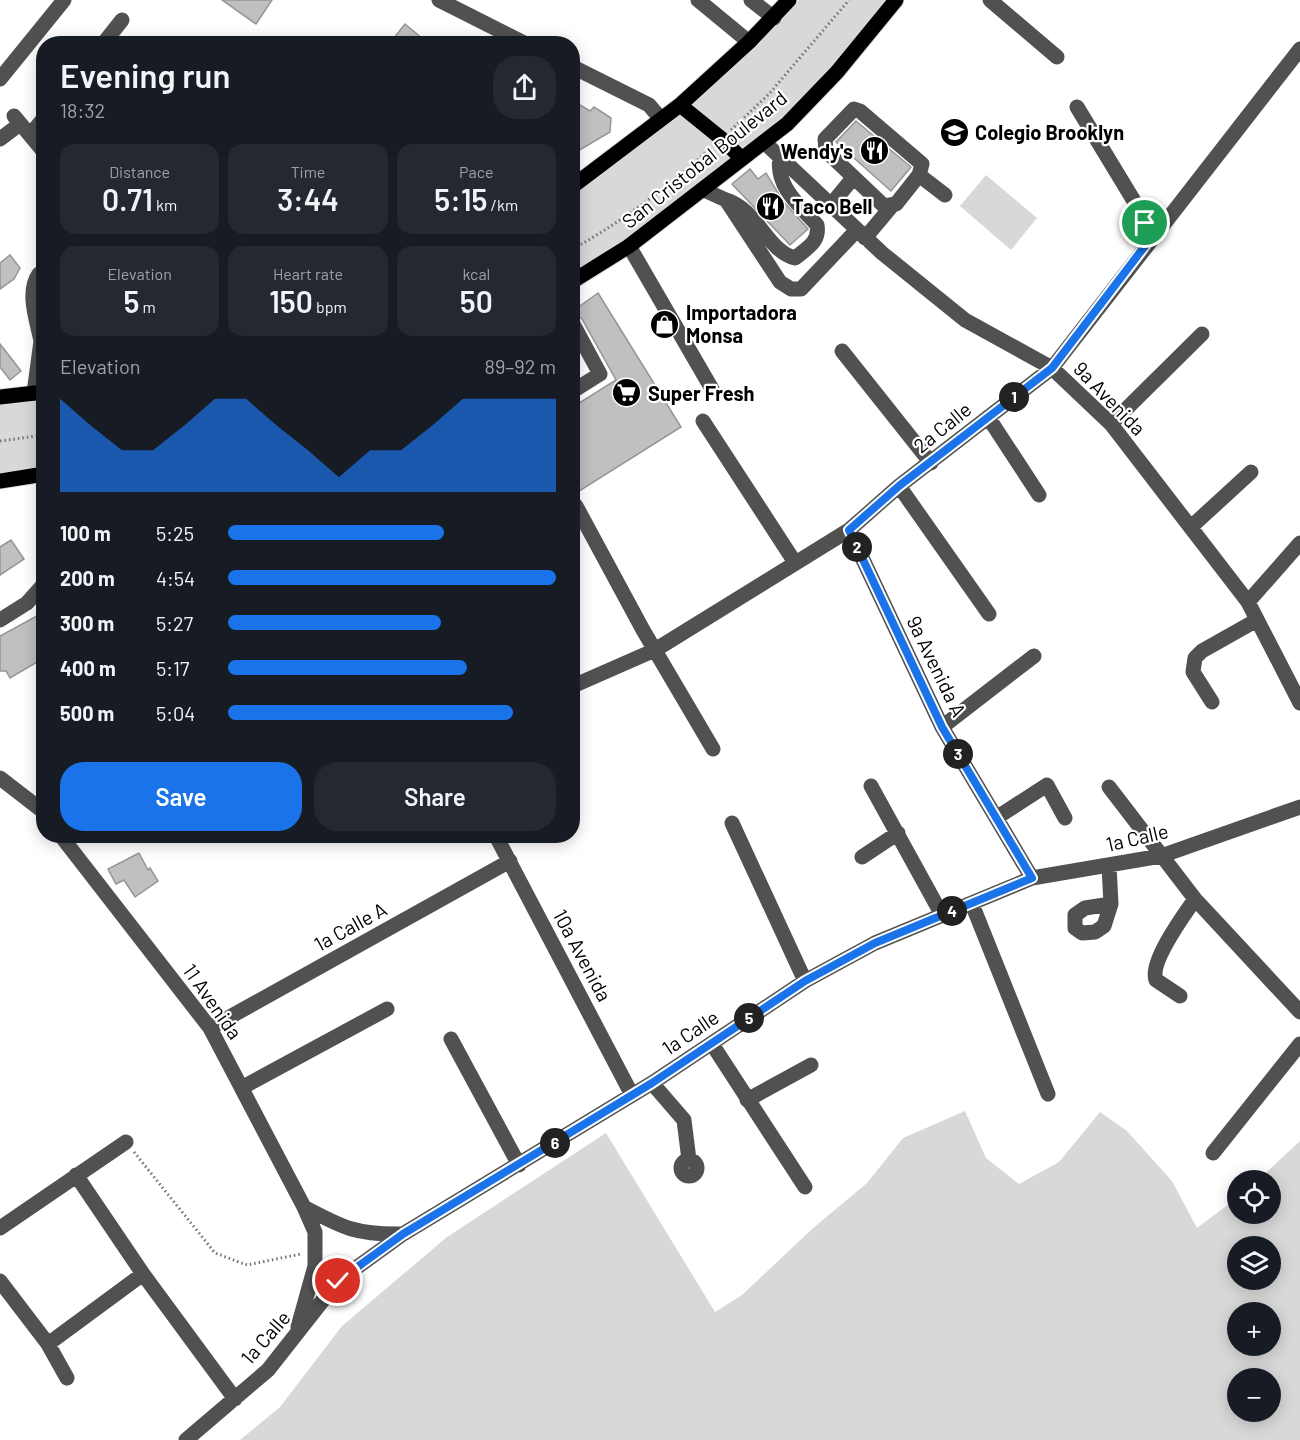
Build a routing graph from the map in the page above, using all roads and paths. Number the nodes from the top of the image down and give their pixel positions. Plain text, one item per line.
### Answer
1 (64, 0) edge
2 (439, 0) edge
3 (698, 0) edge
4 (751, 0) edge
5 (789, 0) edge
6 (896, 0) edge
7 (990, 0) edge
8 (774, 18) junction
9 (122, 20) dead end
10 (109, 36) edge
11 (510, 36) edge
12 (749, 42) junction
13 (1300, 49) edge
14 (1057, 57) dead end
15 (580, 70) edge
16 (0, 79) edge
17 (680, 105) junction
18 (1077, 107) dead end
19 (661, 119) junction
20 (36, 120) edge
21 (21, 125) junction
22 (0, 139) edge
23 (764, 141) junction
24 (36, 143) edge
25 (780, 158) junction
26 (742, 159) junction
27 (919, 175) junction
28 (580, 178) edge
29 (853, 178) junction
30 (704, 190) junction
31 (945, 195) dead end
32 (726, 200) junction
33 (830, 206) junction
34 (891, 207) junction
35 (1154, 234) junction
36 (860, 235) junction
37 (629, 246) junction
38 (580, 277) edge
39 (36, 279) edge
40 (36, 311) edge
41 (1202, 334) dead end
42 (580, 336) edge
43 (842, 351) dead end
44 (1052, 368) junction
45 (580, 387) edge
46 (712, 389) dead end
47 (36, 393) edge
48 (0, 397) edge
49 (988, 417) junction
50 (703, 421) dead end
51 (1111, 424) junction
52 (36, 436) edge
53 (0, 441) edge
54 (931, 463) junction
55 (1251, 472) dead end
56 (36, 475) edge
57 (0, 481) edge
58 (899, 486) junction
59 (1039, 495) dead end
60 (580, 513) edge
61 (1191, 527) junction
62 (849, 530) junction
63 (1300, 543) edge
64 (794, 561) junction
65 (36, 593) edge
66 (1248, 602) junction
67 (989, 614) dead end
68 (0, 620) edge
69 (1257, 620) junction
70 (655, 650) junction
71 (1034, 656) dead end
72 (580, 683) edge
73 (1298, 696) edge
74 (1212, 702) dead end
75 (942, 727) junction
76 (712, 749) dead end
77 (0, 778) edge
78 (871, 786) dead end
79 (1109, 787) dead end
80 (36, 806) edge
81 (1300, 807) edge
82 (996, 818) junction
83 (1065, 818) dead end
84 (732, 823) dead end
85 (898, 833) junction
86 (67, 843) edge
87 (500, 843) edge
88 (1161, 856) junction
89 (862, 857) dead end
90 (510, 861) junction
91 (1109, 866) junction
92 (1032, 878) junction
93 (1195, 899) junction
94 (972, 904) junction
95 (1111, 904) dead end
96 (942, 915) junction
97 (805, 981) junction
98 (1180, 996) dead end
99 (387, 1009) dead end
100 (1300, 1012) edge
101 (210, 1028) junction
102 (451, 1039) dead end
103 (712, 1044) junction
104 (1300, 1044) edge
105 (811, 1065) dead end
106 (652, 1083) junction
107 (243, 1087) junction
108 (1048, 1094) dead end
109 (632, 1095) junction
110 (747, 1100) junction
111 (126, 1142) joint
112 (1213, 1153) dead end
113 (689, 1160) dead end
114 (519, 1165) junction
115 (76, 1175) junction
116 (805, 1187) dead end
117 (304, 1207) junction
118 (0, 1228) edge
119 (403, 1234) junction
120 (315, 1252) junction
121 (143, 1274) junction
122 (0, 1281) edge
123 (294, 1338) junction
124 (48, 1344) junction
125 (67, 1378) dead end
126 (235, 1399) junction
127 (186, 1440) edge

1 - 16 street
2 - 11 street
3 - 12 street
4 - 8 street
5 - 8 main road
6 - 23 main road, San Cristobal Boulevard
7 - 14 street
8 - 12 main road
9 - 10 street
12 - 17 main road
13 - 35 street, 2a Calle
15 - 19 street
17 - 19 main road
17 - 26 main road
18 - 35 street
19 - 28 main road
20 - 21 street
21 - 22 street
21 - 24 street
23 - 25 street, 9a Avenida
23 - 26 main road, San Cristobal Boulevard
25 - 32 street
25 - 33 street, 9a Avenida
26 - 30 main road, San Cristobal Boulevard
27 - 29 street
27 - 31 street
27 - 34 street
29 - 33 street
29 - 34 street
30 - 32 street
30 - 37 main road, San Cristobal Boulevard
32 - 36 street
33 - 36 street, 9a Avenida
34 - 36 street
35 - 44 street, 2a Calle
36 - 44 street, 9a Avenida
37 - 38 main road, San Cristobal Boulevard
37 - 46 street
39 - 40 street
41 - 51 street
42 - 45 street
43 - 54 street
44 - 49 street, 2a Calle
44 - 51 street, 9a Avenida
47 - 48 main road
49 - 54 street, 2a Calle
49 - 59 street
50 - 64 street
51 - 61 street, 9a Avenida
52 - 53 path
54 - 58 street, 2a Calle
55 - 61 street
56 - 57 main road
58 - 62 street, 2a Calle
58 - 67 street
60 - 70 street
61 - 66 street, 9a Avenida
62 - 64 street, 2a Calle
62 - 75 street, 9a Avenida A
63 - 66 street
64 - 70 street, 2a Calle
65 - 68 street
66 - 69 street, 9a Avenida
69 - 73 street, 9a Avenida
69 - 74 street
70 - 72 street, 2a Calle
70 - 76 street
71 - 75 street
75 - 82 street, 9a Avenida A
77 - 80 street
78 - 85 street
79 - 88 street
81 - 88 street, 1a Calle
82 - 83 street
82 - 92 street, 9a Avenida A
84 - 97 street
85 - 89 street
85 - 96 street
86 - 101 street, 11 Avenida
87 - 90 street, 10a Avenida
88 - 91 street, 1a Calle
88 - 93 street
90 - 101 street, 1a Calle A
90 - 109 street, 10a Avenida
91 - 92 street, 1a Calle
91 - 95 street
92 - 94 street, 1a Calle
93 - 98 street
93 - 100 street
94 - 96 street, 1a Calle
94 - 108 street
96 - 97 street, 1a Calle
97 - 103 street, 1a Calle
99 - 107 street
101 - 107 street, 11 Avenida
102 - 114 street
103 - 106 street, 1a Calle
103 - 110 street
104 - 112 street
105 - 110 street
106 - 109 street, 1a Calle
106 - 113 street
107 - 117 street, 11 Avenida
109 - 114 street, 1a Calle
110 - 116 street
111 - 115 street
111 - 120 path
114 - 119 street, 1a Calle
115 - 118 street
115 - 121 street
117 - 119 street
117 - 120 street, 11 Avenida
119 - 123 street, 1a Calle
120 - 123 street, 11 Avenida
121 - 124 street
121 - 126 street
122 - 124 street
123 - 126 street, 1a Calle
124 - 125 street
126 - 127 street, 1a Calle

